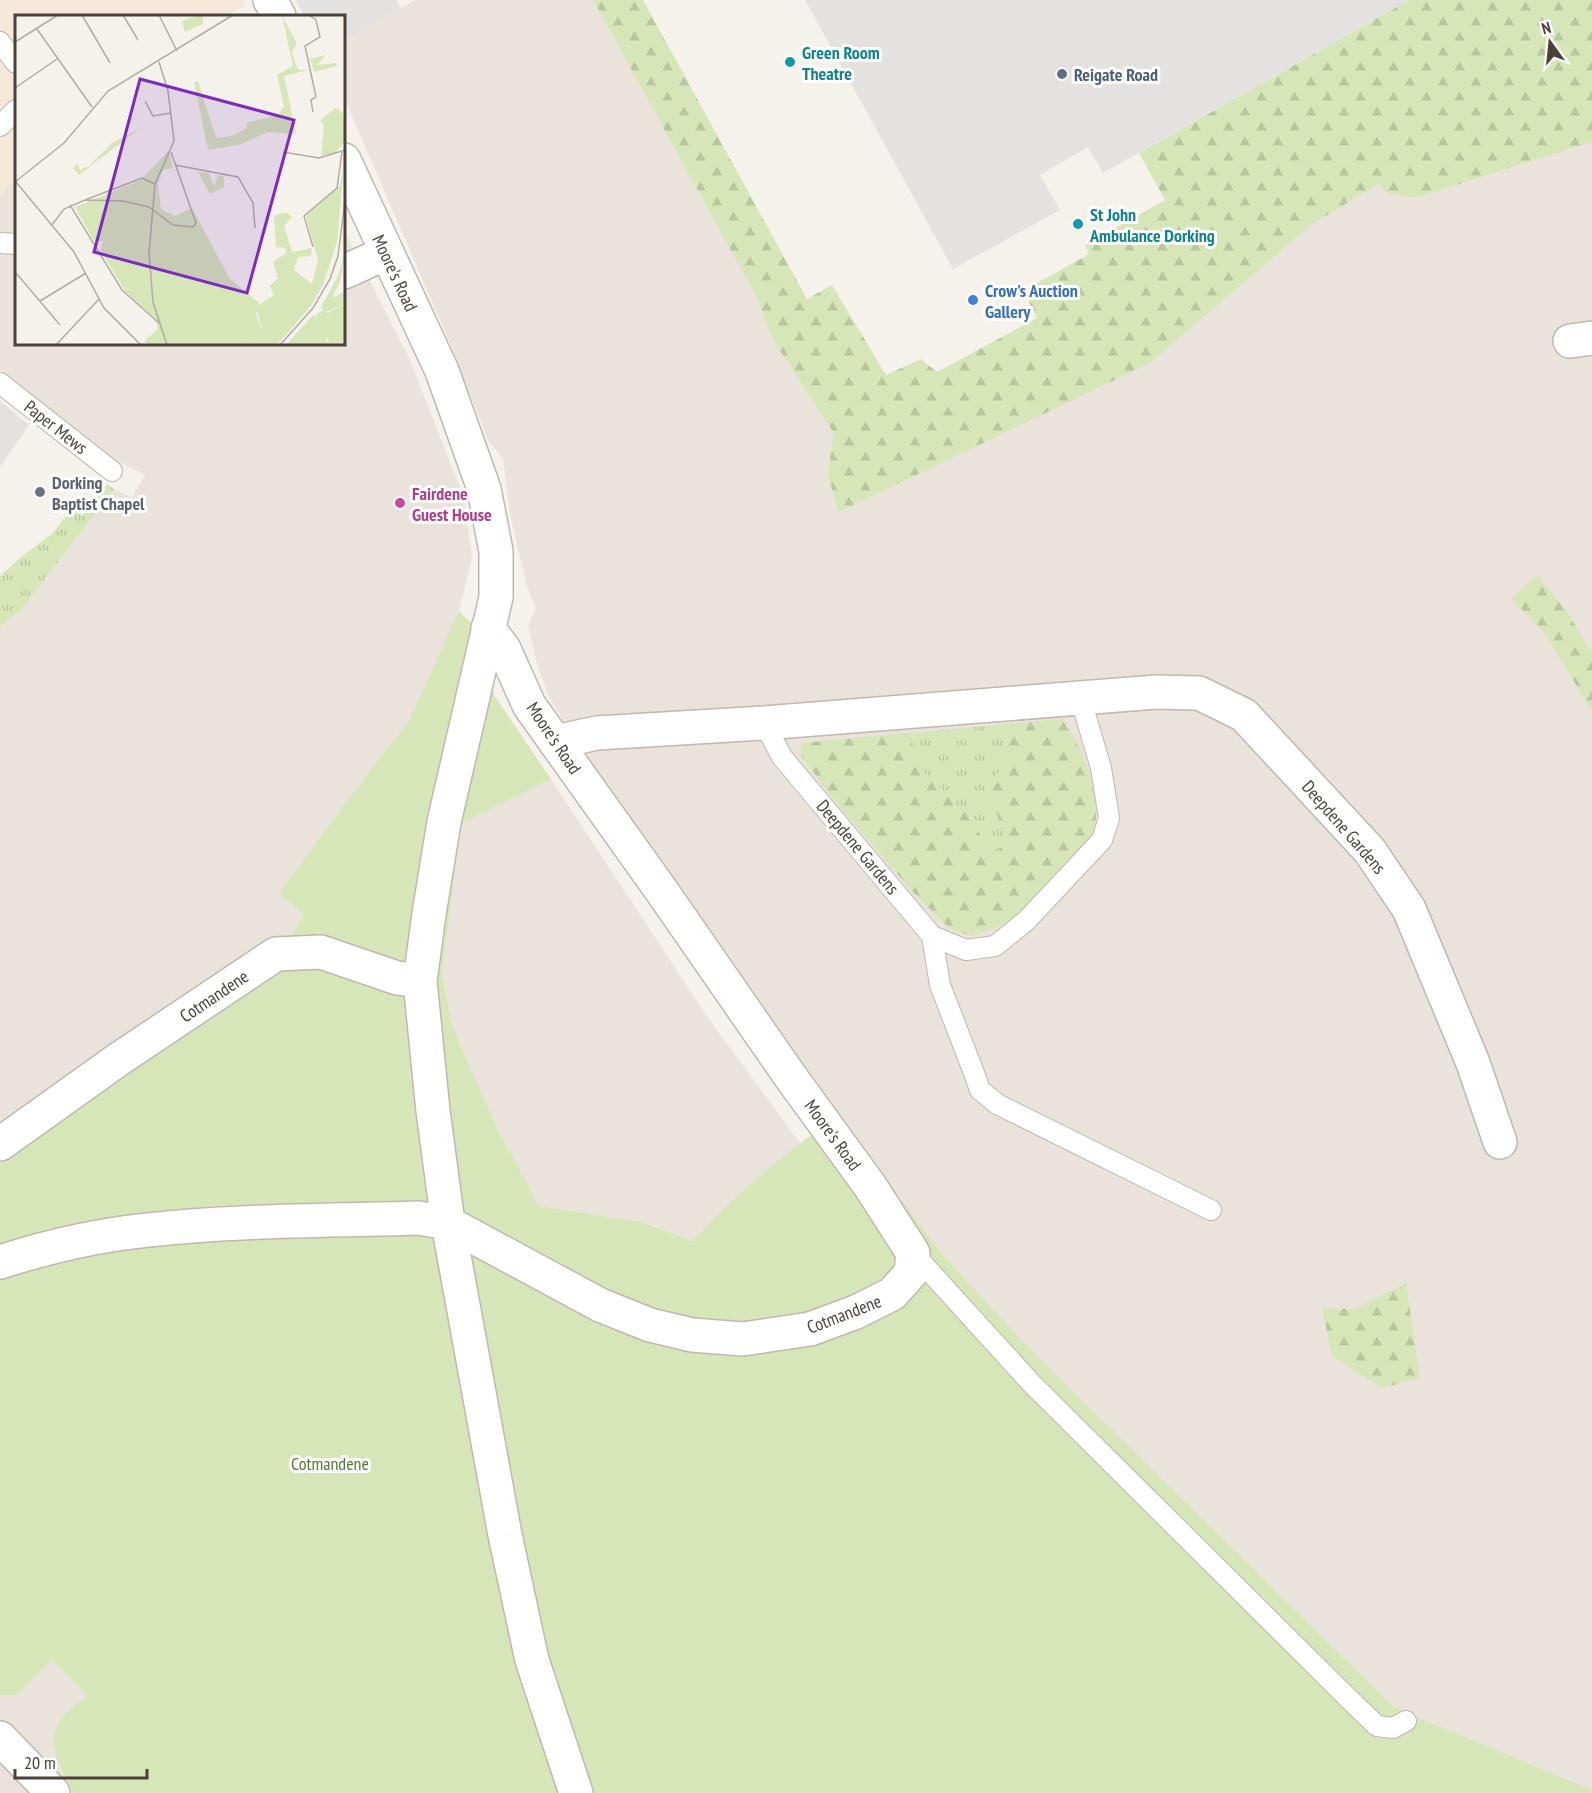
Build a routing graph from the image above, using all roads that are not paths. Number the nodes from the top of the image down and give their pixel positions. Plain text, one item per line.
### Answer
1 (270, 0) edge
2 (278, 15) edge
3 (0, 42) edge
4 (15, 62) edge
5 (15, 111) edge
6 (0, 126) edge
7 (345, 162) edge
8 (0, 243) edge
9 (15, 244) edge
10 (386, 253) junction
11 (345, 272) edge
12 (0, 383) edge
13 (112, 471) dead end
14 (488, 628) junction
15 (1080, 697) junction
16 (764, 723) junction
17 (555, 742) junction
18 (933, 936) junction
19 (420, 981) junction
20 (1500, 1142) dead end
21 (0, 1144) edge
22 (1211, 1210) dead end
23 (448, 1222) junction
24 (913, 1253) junction
25 (0, 1262) edge
26 (1406, 1721) dead end
27 (0, 1738) edge
28 (52, 1793) edge
29 (576, 1793) edge

1 - 2 street
3 - 4 lane
5 - 6 lane
7 - 10 street, Moore's Road
8 - 9 lane
10 - 11 street
10 - 14 street, Moore's Road
12 - 13 lane, Paper Mews
14 - 17 street, Moore's Road
14 - 19 street
15 - 16 street, Deepdene Gardens
15 - 18 lane, Deepdene Gardens
15 - 20 street, Deepdene Gardens
16 - 17 street, Deepdene Gardens
16 - 18 lane, Deepdene Gardens
17 - 24 street, Moore's Road
18 - 22 lane
19 - 21 street, Cotmandene
19 - 23 street
23 - 24 street, Cotmandene
23 - 25 street, Cotmandene
23 - 29 street
24 - 26 lane
27 - 28 street

